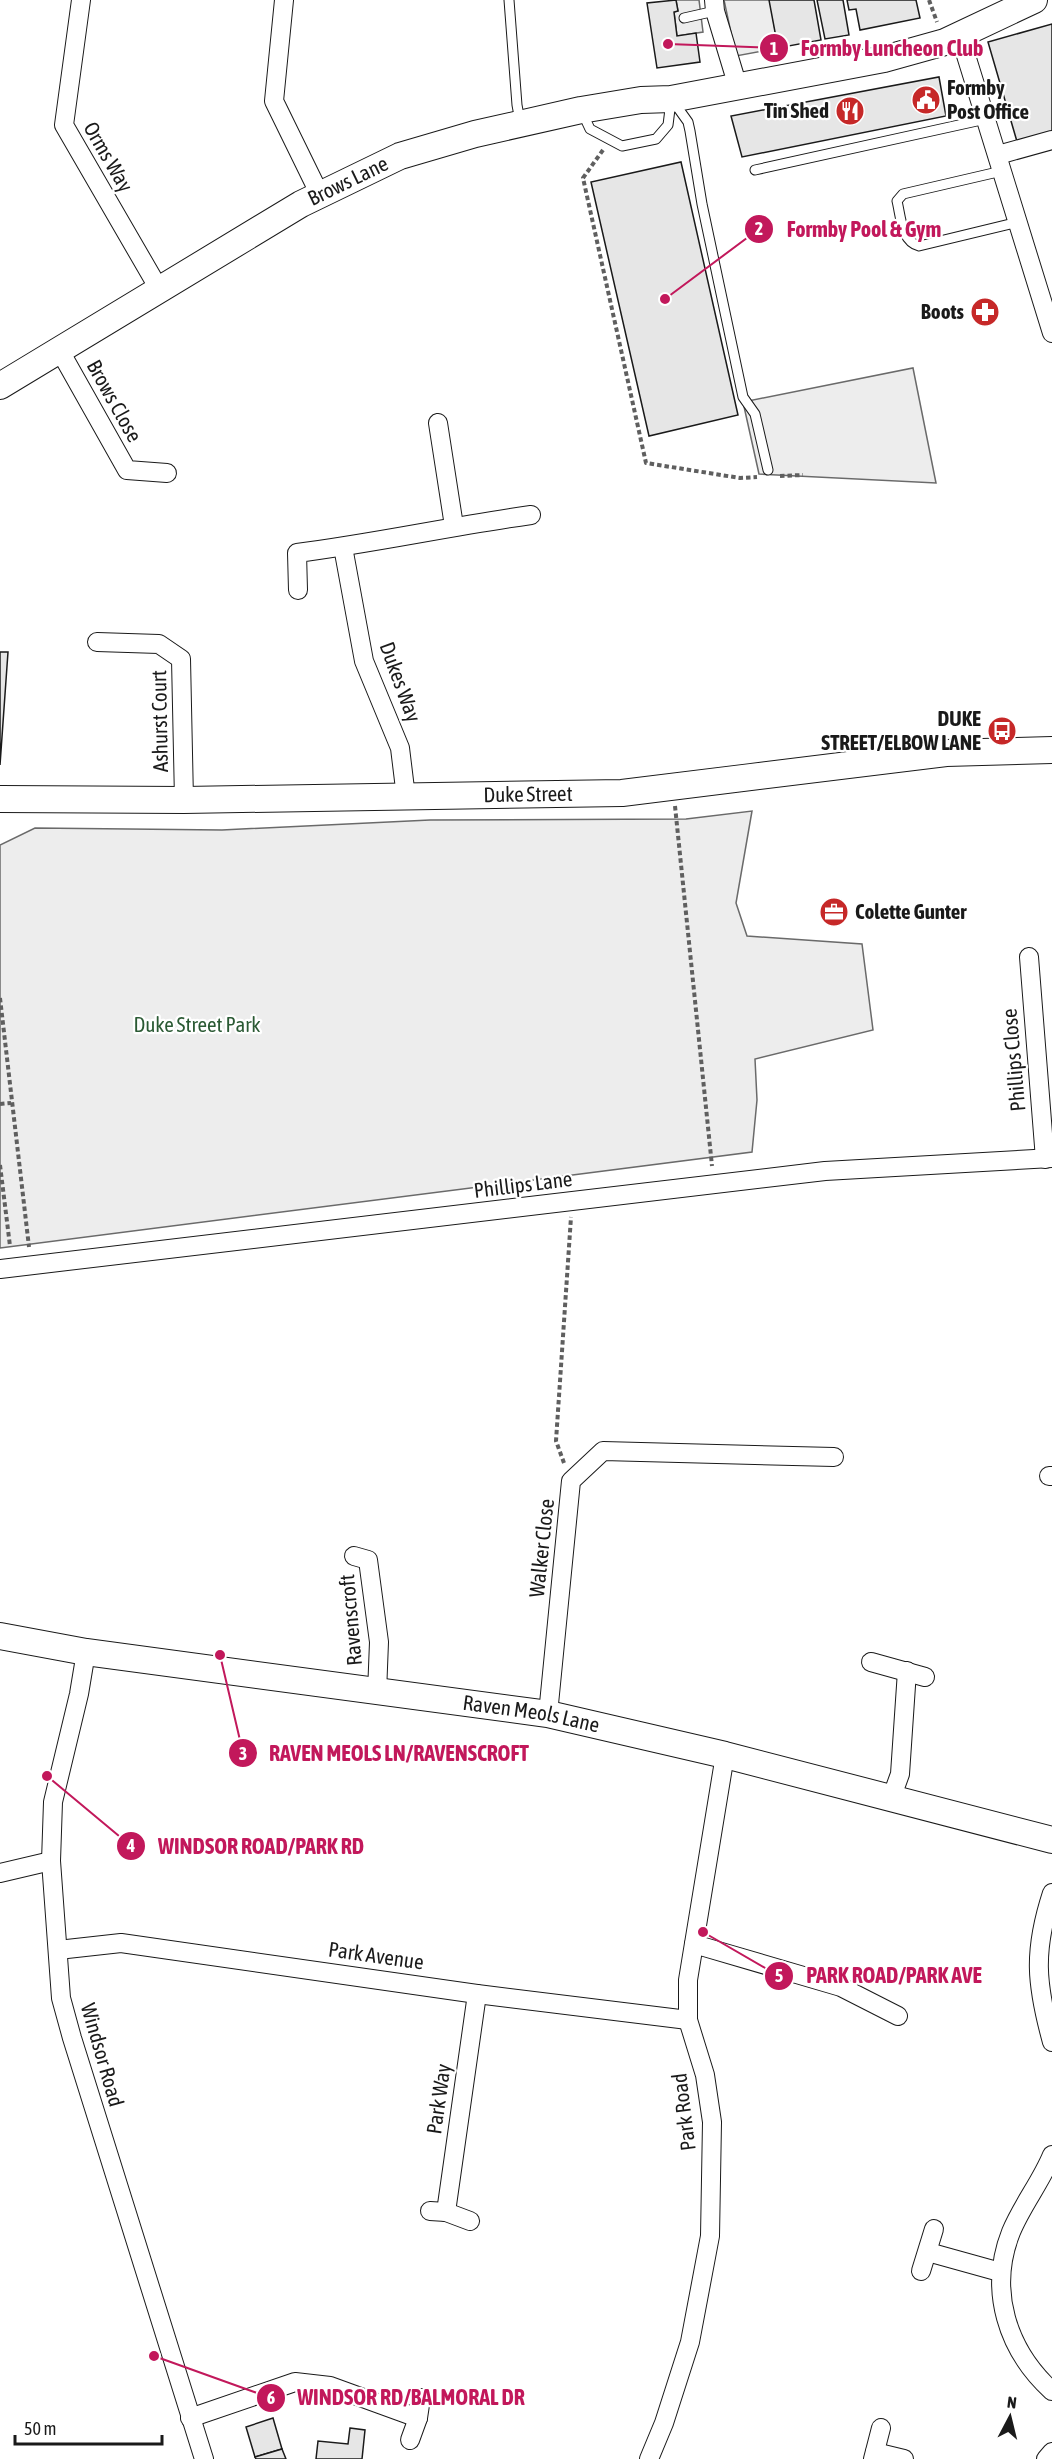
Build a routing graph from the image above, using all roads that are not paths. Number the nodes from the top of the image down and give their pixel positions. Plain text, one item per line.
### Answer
1 (81, 0) edge
2 (284, 0) edge
3 (508, 0) edge
4 (1034, 0) edge
5 (716, 3) edge
6 (684, 18) dead end
7 (960, 36) junction
8 (738, 87) junction
9 (671, 99) junction
10 (581, 110) junction
11 (986, 119) junction
12 (521, 123) junction
13 (1052, 140) edge
14 (1000, 163) junction
15 (755, 170) dead end
16 (320, 195) junction
17 (1018, 222) junction
18 (159, 289) junction
19 (1052, 333) edge
20 (60, 351) junction
21 (0, 386) edge
22 (438, 423) dead end
23 (167, 473) dead end
24 (767, 475) road end
25 (531, 515) dead end
26 (454, 526) junction
27 (344, 547) junction
28 (298, 590) dead end
29 (97, 642) dead end
30 (1052, 750) edge
31 (406, 797) junction
32 (0, 799) edge
33 (184, 800) junction
34 (1029, 957) dead end
35 (1048, 1159) edge
36 (0, 1269) edge
37 (834, 1457) dead end
38 (354, 1557) dead end
39 (0, 1636) edge
40 (86, 1652) junction
41 (871, 1662) dead end
42 (907, 1671) junction
43 (925, 1677) dead end
44 (377, 1692) junction
45 (548, 1714) junction
46 (724, 1755) junction
47 (891, 1799) junction
48 (1052, 1840) edge
49 (51, 1861) junction
50 (0, 1873) edge
51 (1052, 1893) edge
52 (694, 1944) junction
53 (58, 1950) junction
54 (477, 1994) junction
55 (898, 2016) dead end
56 (688, 2020) junction
57 (1052, 2042) edge
58 (1052, 2155) edge
59 (470, 2221) dead end
60 (934, 2229) dead end
61 (928, 2252) junction
62 (921, 2271) dead end
63 (1000, 2272) junction
64 (1052, 2391) edge
65 (421, 2398) dead end
66 (190, 2418) junction
67 (418, 2418) junction
68 (881, 2428) dead end
69 (410, 2440) dead end
70 (1052, 2452) edge
71 (874, 2455) edge
72 (204, 2459) edge
73 (649, 2459) edge
74 (904, 2459) edge
75 (1046, 2459) edge

1 - 18 street, Orms Way
2 - 16 street
3 - 12 lane
4 - 7 street, Brows Lane
5 - 6 lane
5 - 8 street
7 - 8 street, Brows Lane
7 - 11 street
8 - 9 street, Brows Lane
9 - 10 street, Brows Lane
9 - 10 lane
9 - 24 lane
10 - 12 street, Brows Lane
11 - 14 street
11 - 15 lane
12 - 16 street, Brows Lane
13 - 14 street
14 - 17 street
14 - 17 lane
16 - 18 street, Brows Lane
17 - 19 street
18 - 20 street, Brows Lane
20 - 21 street, Brows Lane
20 - 23 street, Brows Close
22 - 26 street
25 - 26 street
26 - 27 street
27 - 28 street
27 - 31 street, Dukes Way
29 - 33 street, Ashurst Court
30 - 31 street, Duke Street
31 - 33 street, Duke Street
32 - 33 street, Duke Street
34 - 35 street, Phillips Close
35 - 36 street, Phillips Lane
37 - 45 street, Walker Close
38 - 44 street, Ravenscroft
39 - 40 street, Raven Meols Lane
40 - 44 street, Raven Meols Lane
40 - 49 street, Windsor Road
41 - 42 street
42 - 43 street
42 - 47 street
44 - 45 street, Raven Meols Lane
45 - 46 street, Raven Meols Lane
46 - 47 street, Raven Meols Lane
46 - 52 street, Park Road
47 - 48 street, Raven Meols Lane
49 - 50 street
49 - 53 street, Windsor Road
51 - 57 street
52 - 55 street
52 - 56 street, Park Road
53 - 54 street, Park Avenue
53 - 66 street, Windsor Road
54 - 56 street, Park Avenue
54 - 59 street, Park Way
56 - 73 street, Park Road
58 - 63 street
60 - 61 street
61 - 62 street
61 - 63 street
63 - 64 street
65 - 67 street
66 - 67 street
66 - 72 street, Windsor Road
67 - 69 street
68 - 71 street
70 - 75 street
71 - 74 street

